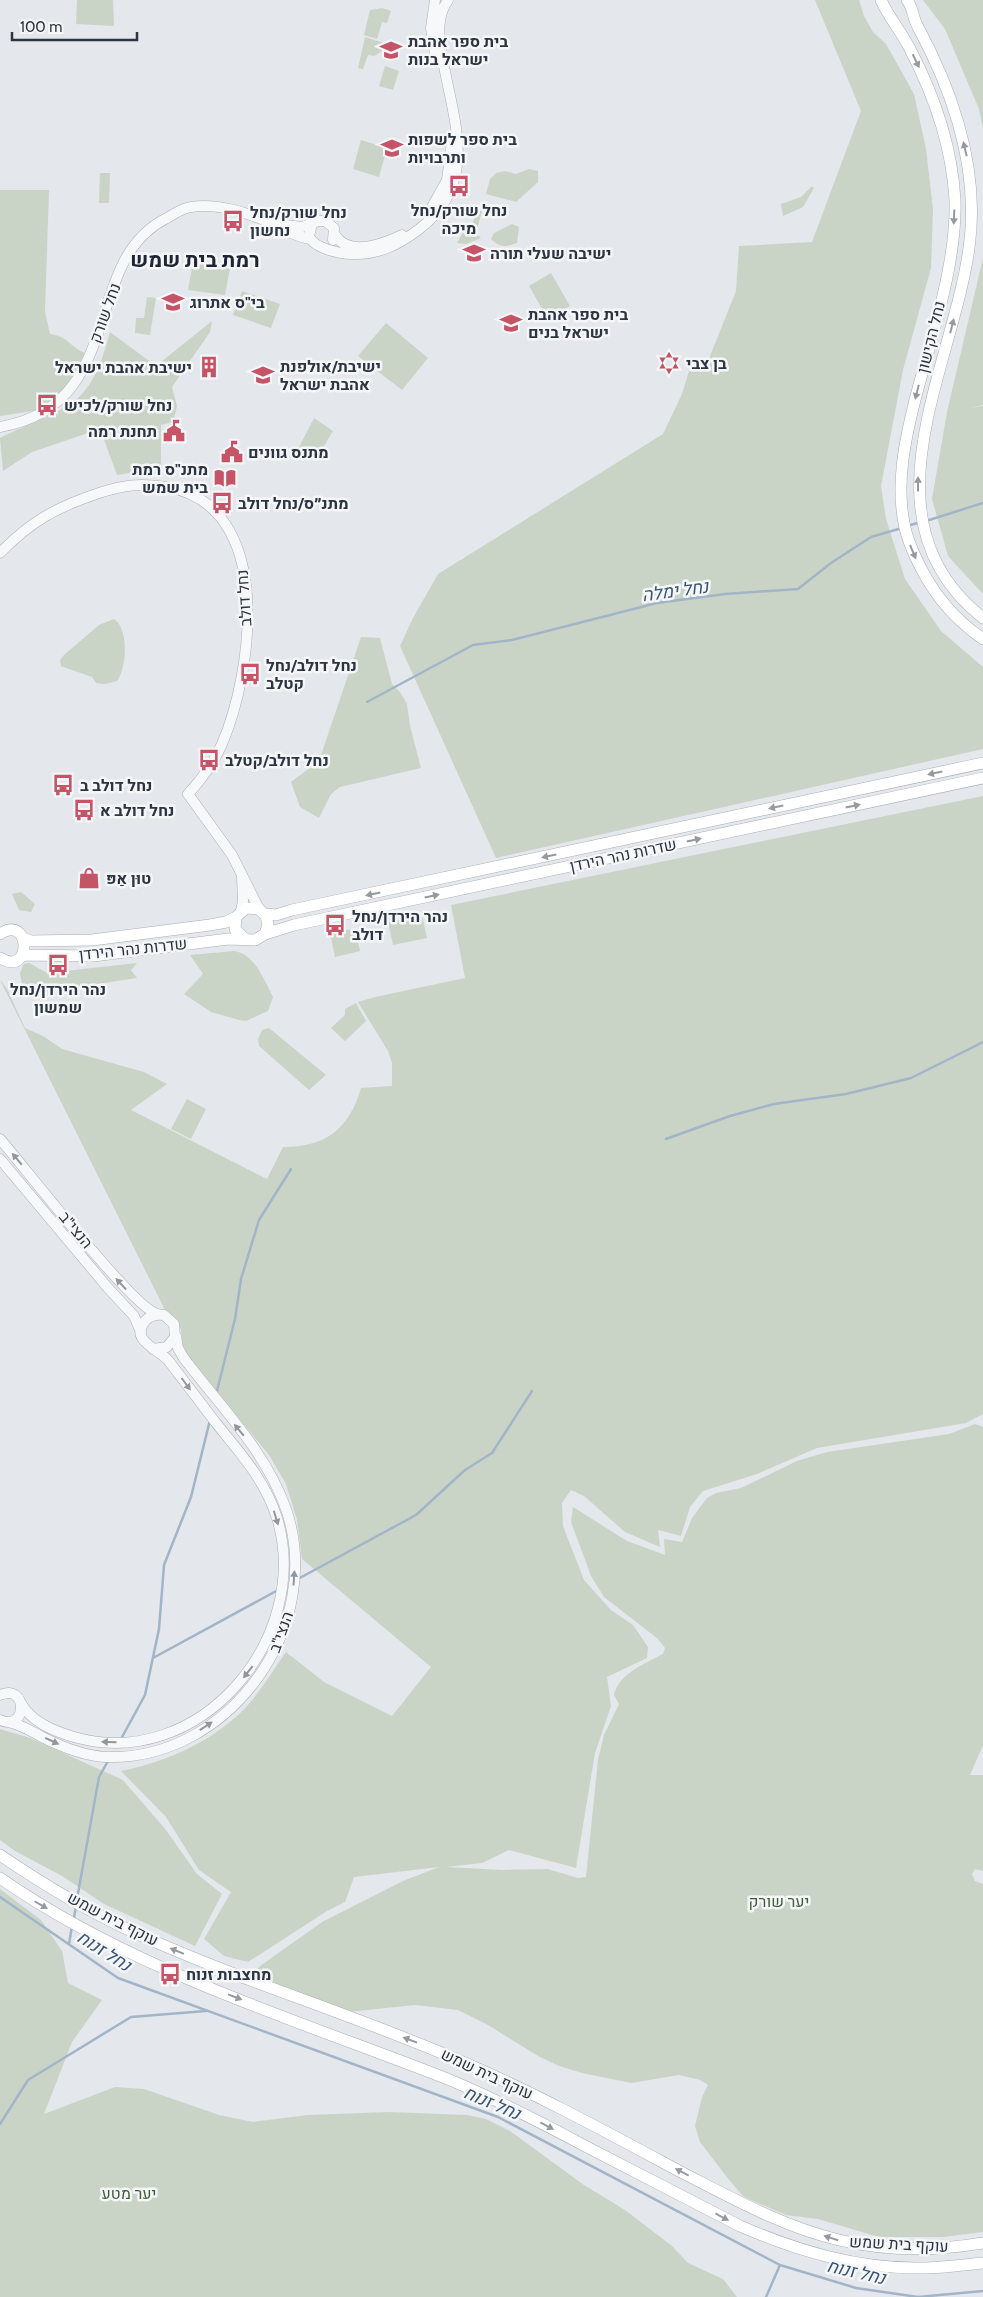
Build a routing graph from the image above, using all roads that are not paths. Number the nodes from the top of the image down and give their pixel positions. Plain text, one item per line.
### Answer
1 (435, 0) edge
2 (448, 0) edge
3 (907, 0) edge
4 (887, 7) edge
5 (911, 12) junction
6 (271, 224) junction
7 (312, 224) junction
8 (335, 235) junction
9 (310, 239) junction
10 (325, 247) junction
11 (0, 427) edge
12 (0, 553) edge
13 (983, 618) edge
14 (983, 638) edge
15 (983, 763) edge
16 (983, 778) edge
17 (241, 871) junction
18 (262, 912) junction
19 (239, 914) junction
20 (0, 934) edge
21 (264, 934) junction
22 (23, 938) junction
23 (245, 940) junction
24 (22, 955) junction
25 (0, 958) edge
26 (0, 1139) edge
27 (0, 1159) edge
28 (158, 1314) junction
29 (141, 1332) junction
30 (176, 1334) junction
31 (153, 1349) junction
32 (2, 1694) edge
33 (21, 1703) junction
34 (4, 1721) edge
35 (0, 1855) edge
36 (0, 1878) edge
37 (983, 2243) edge
38 (983, 2263) edge

1 - 8 street
2 - 10 street
3 - 5 main road, נחל הקישון
4 - 5 main road
4 -> 14 main road, נחל הקישון
13 -> 5 main road, נחל הקישון
6 - 7 street, נחל שורק
6 - 9 street, נחל שורק
6 - 11 street, נחל שורק
7 - 8 street
7 - 9 street
8 - 10 street
9 - 10 street
12 - 17 street, נחל דולב
15 -> 18 main road, שדרות נהר הירדן
21 -> 16 main road, שדרות נהר הירדן
17 - 18 street, נחל דולב
17 - 19 street, נחל דולב
18 - 19 main road
18 - 21 main road
19 - 22 main road, שדרות נהר הירדן
19 - 23 main road
20 - 22 main road, שדרות נהר הירדן
21 - 23 main road
22 - 24 main road
23 - 24 main road, שדרות נהר הירדן
24 - 25 main road, שדרות נהר הירדן
28 -> 26 street, הנצי"ב
27 - 29 street, הנצי"ב
28 - 29 street
28 - 30 street
29 - 31 street
30 - 31 street
34 -> 30 street, הנצי"ב
31 -> 33 street, הנצי"ב
32 - 33 street, הנצי"ב
33 - 34 street
37 -> 35 main road, עוקף בית שמש
36 -> 38 main road, עוקף בית שמש

